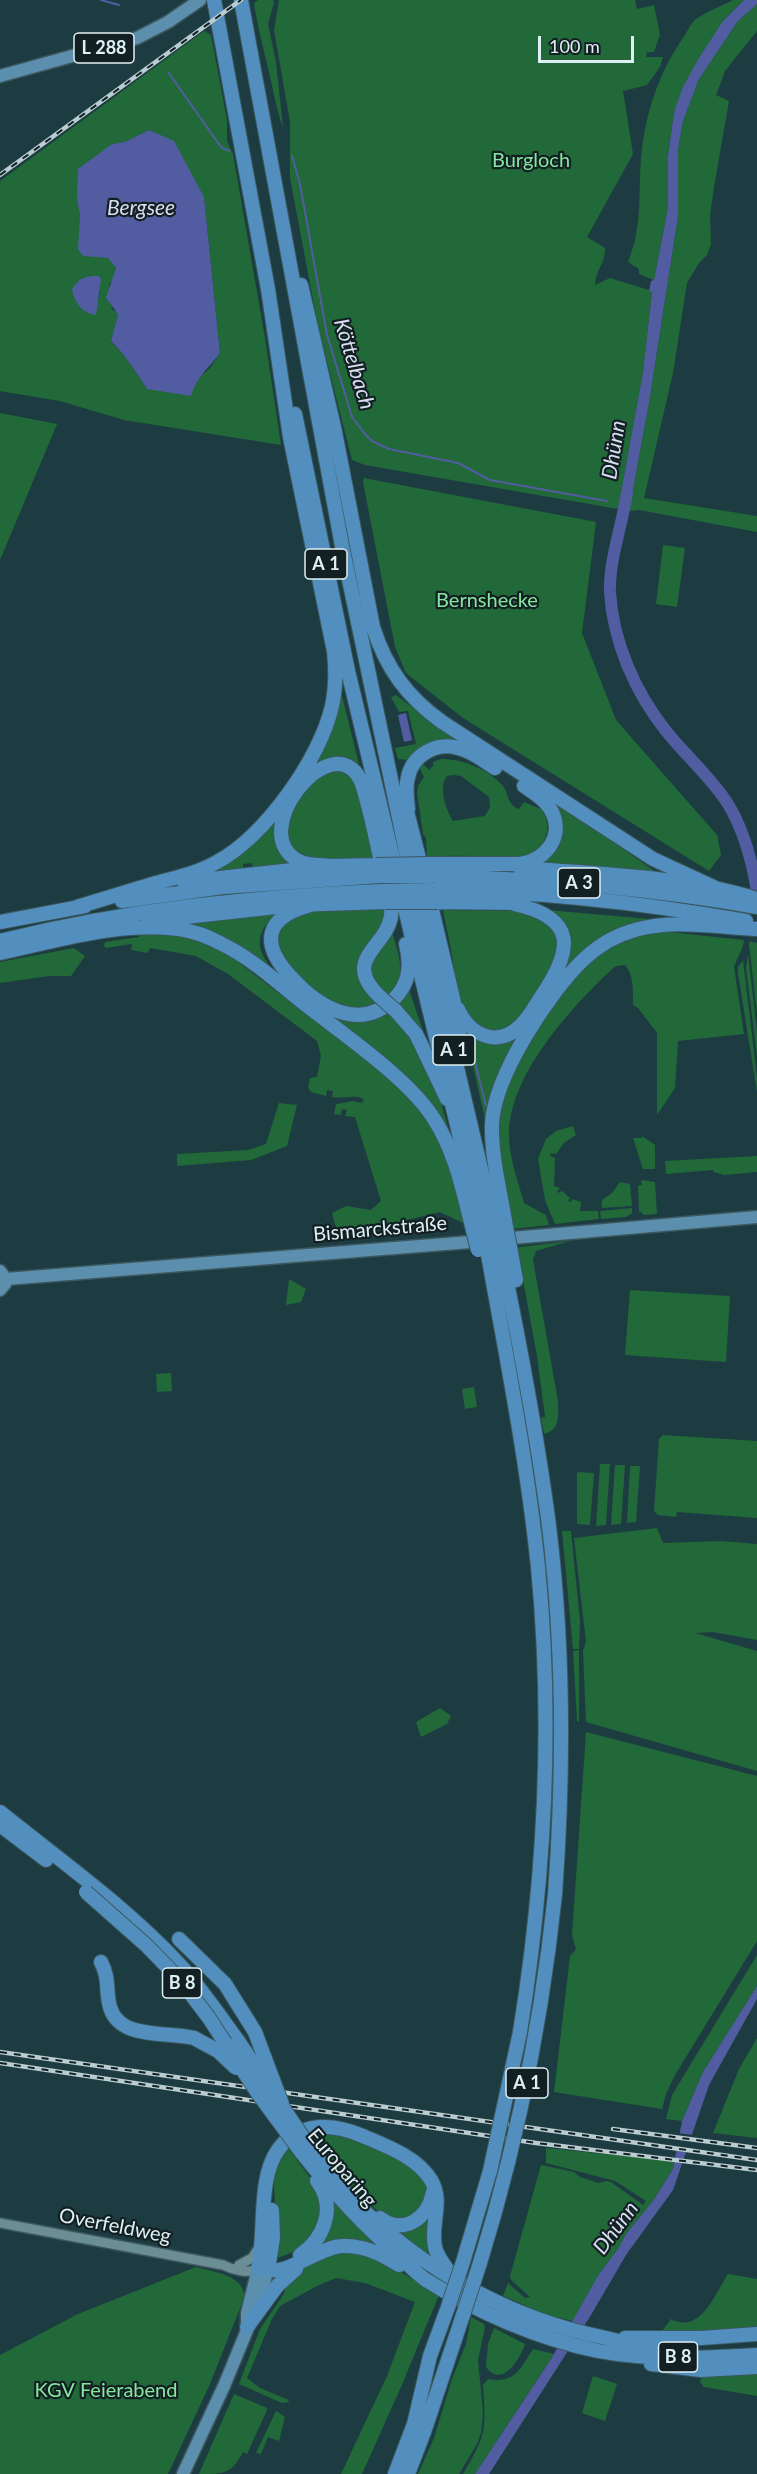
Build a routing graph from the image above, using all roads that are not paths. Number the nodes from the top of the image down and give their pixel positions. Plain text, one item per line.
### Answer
1 (200, 0) edge
2 (214, 0) edge
3 (241, 0) edge
4 (0, 76) edge
5 (275, 181) junction
6 (268, 289) junction
7 (333, 651) junction
8 (372, 686) junction
9 (409, 814) junction
10 (492, 865) junction
11 (329, 866) junction
12 (430, 870) junction
13 (378, 871) junction
14 (722, 893) junction
15 (124, 896) junction
16 (384, 896) junction
17 (437, 896) junction
18 (574, 897) junction
19 (757, 899) edge
20 (514, 904) junction
21 (311, 905) junction
22 (757, 907) edge
23 (0, 922) edge
24 (729, 923) junction
25 (757, 923) edge
26 (116, 925) junction
27 (757, 929) edge
28 (71, 931) junction
29 (0, 941) edge
30 (0, 953) edge
31 (453, 998) junction
32 (456, 1113) junction
33 (479, 1155) junction
34 (757, 1217) edge
35 (489, 1229) junction
36 (493, 1249) junction
37 (2, 1280) edge
38 (0, 1812) edge
39 (0, 1825) edge
40 (89, 1888) junction
41 (179, 1939) dead end
42 (101, 1962) dead end
43 (116, 1965) dead end
44 (109, 1985) junction
45 (258, 2092) junction
46 (282, 2104) junction
47 (306, 2151) junction
48 (269, 2172) junction
49 (433, 2183) junction
50 (354, 2200) junction
51 (0, 2223) edge
52 (262, 2241) junction
53 (312, 2256) junction
54 (239, 2268) junction
55 (263, 2269) junction
56 (425, 2278) junction
57 (454, 2279) junction
58 (253, 2292) junction
59 (247, 2327) junction
60 (551, 2331) junction
61 (757, 2334) edge
62 (611, 2339) junction
63 (587, 2341) junction
64 (757, 2345) edge
65 (600, 2351) junction
66 (757, 2355) edge
67 (757, 2367) edge
68 (183, 2474) edge
69 (395, 2474) edge
70 (408, 2474) edge

1 - 4 main road, L 288
2 - 6 highway, A 1
3 - 5 highway, A 1
5 - 8 highway, A 1
5 - 14 highway
6 - 7 highway
6 - 32 highway, A 1
7 - 15 highway
7 - 21 highway
8 - 9 highway
8 - 33 highway, A 1
9 - 10 highway
9 - 31 highway
10 - 12 highway
10 - 14 highway
11 - 13 highway
11 - 15 highway
11 - 32 highway, bridge
12 - 13 highway, bridge
12 - 14 highway, A 3
13 - 15 highway
14 - 19 highway
14 - 22 highway, A 3
15 - 23 highway
16 - 17 highway, A 3, bridge
16 - 21 highway
16 - 26 highway, A 3
17 - 18 highway, A 3
17 - 20 highway
18 - 20 highway
18 - 24 highway, A 3
20 - 31 highway
21 - 26 highway
24 - 25 highway, A 3
24 - 27 highway
24 - 35 highway
26 - 28 highway, A 3
26 - 28 highway
26 - 35 highway
28 - 29 highway, A 3
28 - 30 highway
31 - 33 highway
32 - 35 highway, A 1
33 - 35 highway, A 1
34 - 37 main road, Bismarckstraße
35 - 36 highway, A 1, bridge
35 - 36 highway, bridge
36 - 69 highway, A 1, bridge
36 - 70 highway, A 1, bridge
38 - 40 highway, Europaring / B 8
39 - 40 highway, Europaring / B 8
40 - 45 highway, Europaring / B 8, bridge
40 - 46 highway, Europaring / B 8, bridge
41 - 46 highway, bridge
42 - 44 highway
43 - 44 highway
44 - 45 highway, bridge
45 - 47 highway, Europaring / B 8, bridge
46 - 47 highway, Europaring / B 8, bridge
47 - 50 highway, Europaring / B 8
47 - 55 highway
47 - 56 highway, Europaring / B 8
48 - 49 highway
48 - 52 highway
48 - 55 highway
49 - 50 highway
49 - 57 highway
50 - 57 highway, Europaring / B 8
51 - 54 street, Overfeldweg
52 - 54 street
52 - 55 highway
53 - 55 highway
53 - 56 highway
53 - 59 highway
54 - 55 street, Overfeldweg
54 - 58 street
55 - 58 main road
55 - 59 main road
56 - 60 highway, Europaring / B 8
57 - 60 highway, Europaring / B 8
58 - 59 main road
59 - 68 main road
60 - 63 highway, Europaring / B 8
61 - 62 highway
62 - 63 highway, Europaring / B 8
62 - 64 highway, Europaring / B 8
63 - 65 highway, Europaring / B 8
65 - 66 highway, Europaring / B 8
65 - 67 highway

